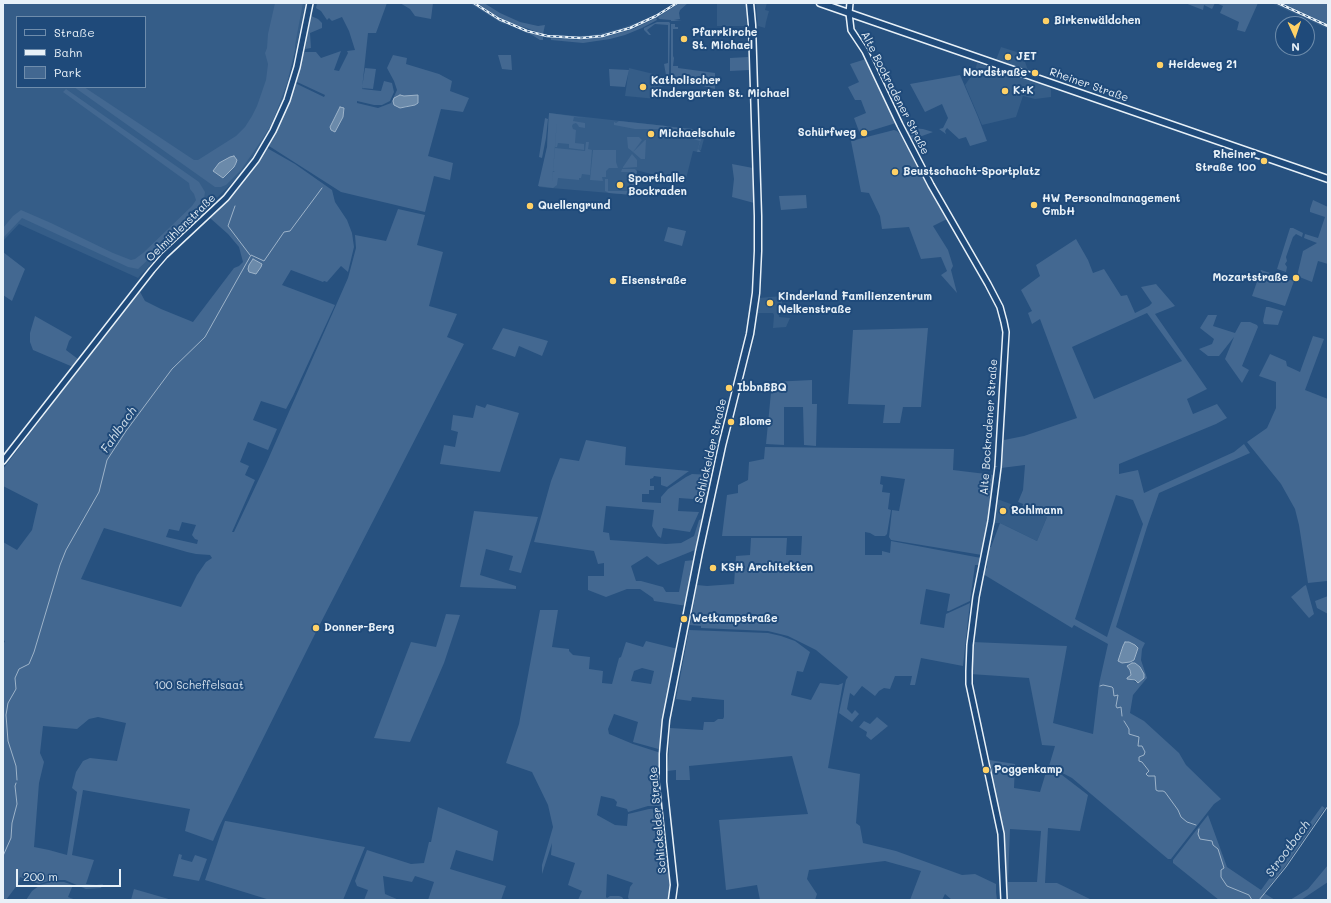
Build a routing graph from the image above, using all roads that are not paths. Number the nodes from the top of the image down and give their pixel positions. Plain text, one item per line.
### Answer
1 (310, 3) edge
2 (750, 3) edge
3 (820, 3) edge
4 (850, 3) edge
5 (849, 13) junction
6 (1328, 179) edge
7 (3, 461) edge
8 (672, 900) edge
9 (1004, 900) edge

1 - 7 street, Oelmühlenstraße
2 - 8 main road, Schlickelder Straße
3 - 5 main road, Rheiner Straße
4 - 5 street, Alte Bockradener Straße
5 - 6 main road, Rheiner Straße
5 - 9 street, Alte Bockradener Straße

